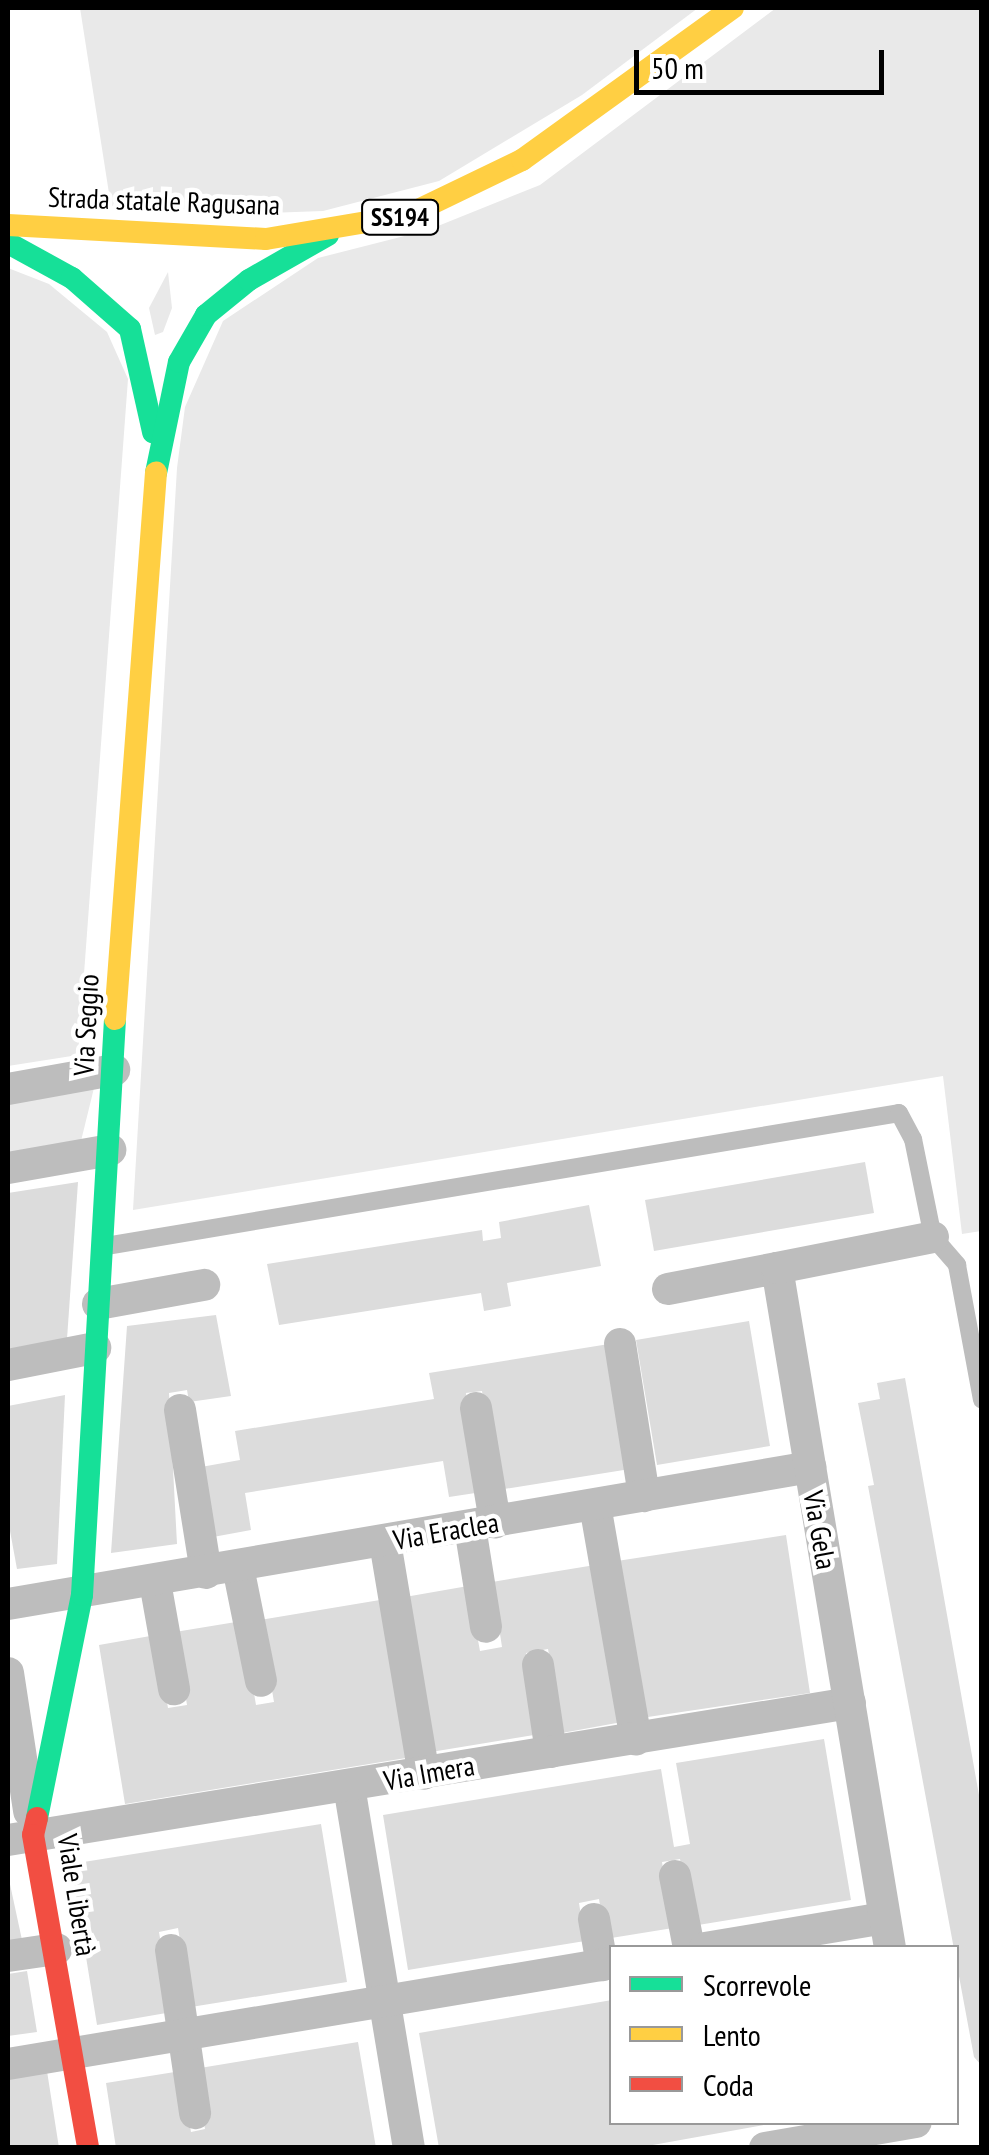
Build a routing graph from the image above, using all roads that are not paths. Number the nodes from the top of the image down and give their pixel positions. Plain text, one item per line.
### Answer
1 (733, 8) edge
2 (8, 224) edge
3 (336, 231) junction
4 (8, 244) edge
5 (157, 459) junction
6 (114, 1070) junction
7 (8, 1089) edge
8 (110, 1150) junction
9 (8, 1168) edge
10 (933, 1236) junction
11 (105, 1246) junction
12 (777, 1268) junction
13 (204, 1285) dead end
14 (668, 1289) dead end
15 (98, 1304) junction
16 (620, 1344) dead end
17 (96, 1348) junction
18 (8, 1365) edge
19 (982, 1400) edge
20 (476, 1408) dead end
21 (180, 1410) dead end
22 (810, 1467) junction
23 (644, 1496) junction
24 (595, 1505) junction
25 (483, 1525) junction
26 (385, 1542) junction
27 (222, 1570) junction
28 (155, 1582) junction
29 (82, 1595) junction
30 (8, 1604) edge
31 (486, 1627) dead end
32 (538, 1666) dead end
33 (8, 1673) edge
34 (260, 1681) dead end
35 (174, 1689) dead end
36 (850, 1703) junction
37 (636, 1738) junction
38 (12, 1741) edge
39 (552, 1752) junction
40 (424, 1774) junction
41 (350, 1786) junction
42 (20, 1837) edge
43 (675, 1876) dead end
44 (594, 1919) dead end
45 (887, 1933) edge
46 (688, 1945) edge
47 (742, 1945) edge
48 (56, 1949) junction
49 (171, 1950) dead end
50 (8, 1956) edge
51 (607, 1964) edge
52 (385, 2001) junction
53 (182, 2034) junction
54 (72, 2053) junction
55 (8, 2064) edge
56 (195, 2113) dead end
57 (901, 2125) edge
58 (88, 2148) edge
59 (409, 2148) edge
60 (765, 2148) edge

1 - 3 street, Strada statale Ragusana / SS194
2 - 3 street, Strada statale Ragusana / SS194
3 - 5 street
4 - 5 street
5 - 6 street, Via Seggio
6 - 7 street
6 - 8 street, Via Seggio
8 - 9 street
8 - 11 street, Via Seggio
10 - 11 lane
10 - 12 street
10 - 19 lane
11 - 15 street, Via Seggio
12 - 14 street
12 - 22 street, Via Gela
13 - 15 street
15 - 17 street, Via Seggio
16 - 23 street
17 - 18 street
17 - 29 street, Via Seggio
20 - 25 street
21 - 27 street
22 - 23 street, Via Eraclea
22 - 36 street, Via Gela
23 - 24 street, Via Eraclea
24 - 25 street, Via Eraclea
24 - 37 street
25 - 26 street, Via Eraclea
25 - 31 street
26 - 27 street, Via Eraclea
26 - 40 street
27 - 28 street, Via Eraclea
27 - 34 street
28 - 29 street, Via Eraclea
28 - 35 street
29 - 30 street, Via Eraclea
29 - 42 street, Viale Libertà
32 - 39 street
33 - 38 street
36 - 37 street, Via Imera
36 - 45 street, Via Gela
37 - 39 street, Via Imera
38 - 42 street
39 - 40 street, Via Imera
40 - 41 street, Via Imera
41 - 42 street, Via Imera
41 - 52 street
42 - 48 street, Viale Libertà
43 - 46 street
44 - 51 street
45 - 47 street
48 - 50 street
48 - 54 street, Viale Libertà
49 - 53 street
51 - 52 street
52 - 53 street
52 - 59 street
53 - 54 street
53 - 56 street
54 - 55 street
54 - 58 street, Viale Libertà
57 - 60 street

